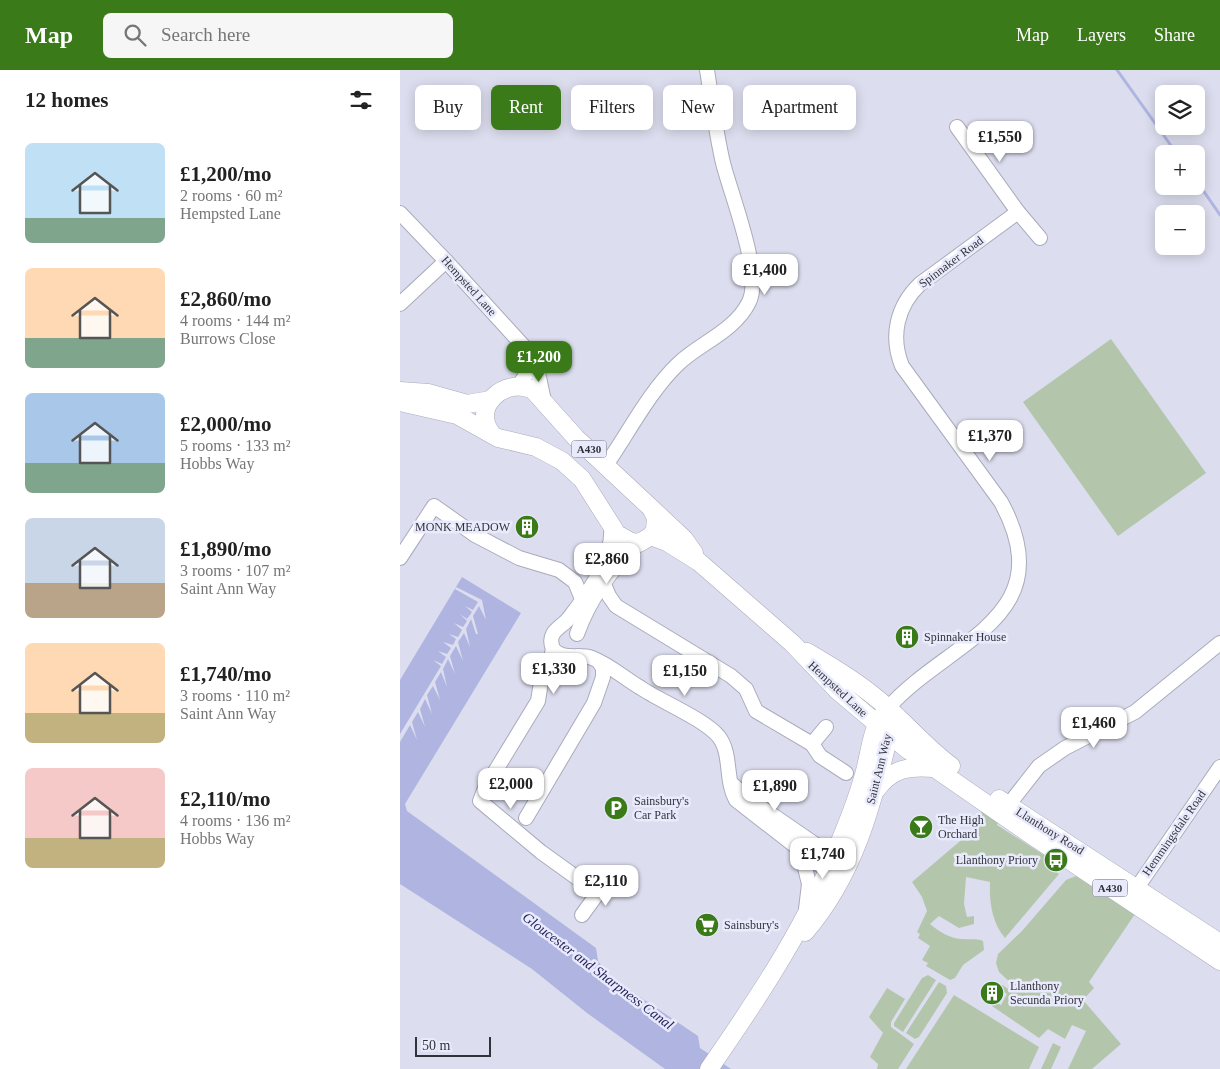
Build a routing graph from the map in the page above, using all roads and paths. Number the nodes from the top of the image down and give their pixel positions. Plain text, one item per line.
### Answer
1 (707, 70) edge
2 (958, 129) dead end
3 (1018, 212) junction
4 (400, 213) edge
5 (1040, 238) dead end
6 (446, 261) junction
7 (400, 304) edge
8 (534, 363) junction
9 (519, 385) junction
10 (400, 391) edge
11 (491, 400) junction
12 (544, 401) junction
13 (400, 402) edge
14 (492, 434) junction
15 (606, 465) junction
16 (651, 508) junction
17 (611, 526) junction
18 (644, 541) junction
19 (400, 558) edge
20 (699, 562) junction
21 (572, 578) junction
22 (599, 580) junction
23 (586, 602) junction
24 (616, 606) junction
25 (560, 628) junction
26 (578, 637) junction
27 (792, 643) junction
28 (1220, 643) edge
29 (553, 649) junction
30 (569, 655) junction
31 (601, 663) junction
32 (548, 670) junction
33 (609, 686) junction
34 (640, 688) junction
35 (594, 703) junction
36 (885, 721) junction
37 (826, 727) dead end
38 (812, 744) junction
39 (1220, 767) edge
40 (935, 768) junction
41 (846, 772) dead end
42 (730, 782) junction
43 (875, 791) junction
44 (1004, 809) junction
45 (526, 818) dead end
46 (801, 850) junction
47 (830, 864) junction
48 (845, 874) junction
49 (1133, 893) junction
50 (806, 914) junction
51 (582, 915) dead end
52 (1220, 943) edge
53 (786, 952) junction
54 (1220, 961) edge
55 (709, 1069) edge

1 - 15 street
2 - 3 street
3 - 5 street
3 - 36 street, Spinnaker Road
4 - 6 street, Hempsted Lane
6 - 7 street
6 - 8 street, Hempsted Lane
8 - 9 street
8 - 12 street, Hempsted Lane
9 - 11 main road
9 - 12 main road, A430
10 - 11 main road
11 - 14 main road
12 - 15 main road, A430
13 - 14 main road, A430
14 - 17 main road, A430
15 - 16 main road, A430
16 - 18 main road
16 - 20 main road, Hempsted Lane / A430
17 - 18 main road, A430
17 - 22 street
18 - 20 main road, Hempsted Lane / A430
18 - 22 street
19 - 21 street
20 - 27 main road, Hempsted Lane / A430
21 - 22 street
21 - 23 street
22 - 23 street
22 - 24 street
23 - 24 street
23 - 25 street
23 - 26 street
24 - 38 street
25 - 26 street
25 - 29 street
26 - 30 street
26 - 31 street
27 - 36 main road, Hempsted Lane / A430
27 - 36 main road, Hempsted Lane
28 - 44 street
29 - 30 street
29 - 32 street
30 - 31 street
30 - 32 street
31 - 33 street
31 - 34 street
31 - 35 street
32 - 51 street
33 - 34 street
33 - 35 street
34 - 42 street
35 - 45 street
36 - 40 main road, Hempsted Lane / A430
36 - 43 main road, Saint Ann Way
36 - 44 main road, Llanthony Road
36 - 47 main road, Saint Ann Way
37 - 38 street
38 - 41 street
39 - 49 street, Hemmingsdale Road
40 - 43 main road
40 - 44 main road, Llanthony Road / A430
42 - 46 street
42 - 47 street
43 - 48 main road, Saint Ann Way
44 - 49 main road, Llanthony Road / A430
46 - 47 street
46 - 50 street
47 - 48 street
47 - 50 main road, Saint Ann Way
48 - 53 main road, Saint Ann Way
49 - 52 main road, Llanthony Road
49 - 54 main road, Llanthony Road / A430
50 - 53 main road, Saint Ann Way
53 - 55 main road, Saint Ann Way

